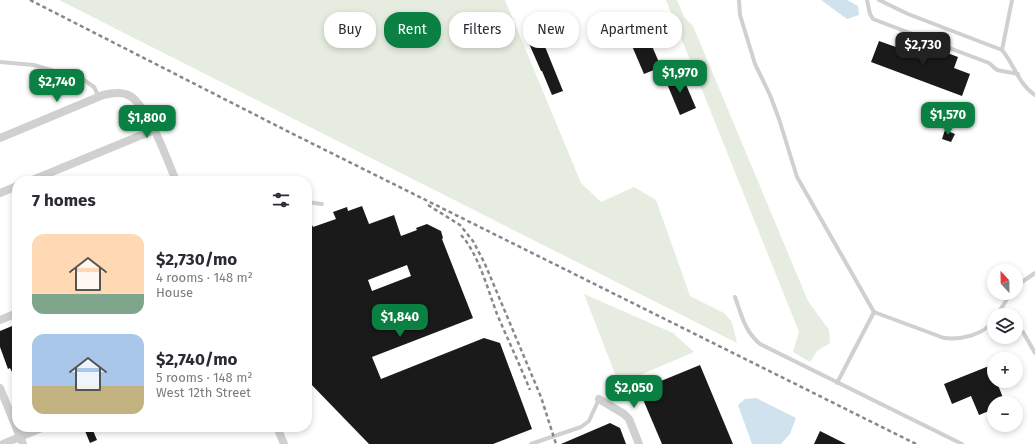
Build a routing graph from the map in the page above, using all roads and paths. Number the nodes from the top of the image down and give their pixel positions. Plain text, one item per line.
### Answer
1 (738, 0) edge
2 (867, 0) edge
3 (879, 0) edge
4 (1012, 0) edge
5 (1002, 50) junction
6 (0, 62) edge
7 (1018, 74) junction
8 (1035, 95) edge
9 (99, 97) junction
10 (154, 130) junction
11 (0, 138) edge
12 (42, 176) edge
13 (174, 176) edge
14 (12, 188) edge
15 (0, 193) edge
16 (312, 203) edge
17 (322, 204) dead end
18 (1035, 273) edge
19 (1023, 281) edge
20 (735, 297) dead end
21 (874, 312) junction
22 (12, 315) edge
23 (0, 320) edge
24 (987, 327) edge
25 (1023, 332) dead end
26 (1035, 353) edge
27 (837, 383) junction
28 (0, 388) edge
29 (600, 399) joint
30 (12, 416) edge
31 (36, 432) edge
32 (279, 432) edge
33 (22, 440) edge
34 (3, 444) edge
35 (284, 444) edge
36 (531, 444) edge
37 (639, 444) edge
38 (962, 444) edge

1 - 21 lane
2 - 7 lane
3 - 5 lane
4 - 5 lane
5 - 7 lane
6 - 9 lane
7 - 8 lane
9 - 10 street
9 - 11 street
10 - 12 street
10 - 13 street
14 - 15 street
16 - 17 lane
18 - 19 lane
20 - 27 lane
21 - 24 lane
21 - 27 lane
22 - 23 street
25 - 26 lane
27 - 38 lane
28 - 30 street
29 - 36 lane
29 - 37 street
31 - 33 street
32 - 35 street
33 - 34 street

